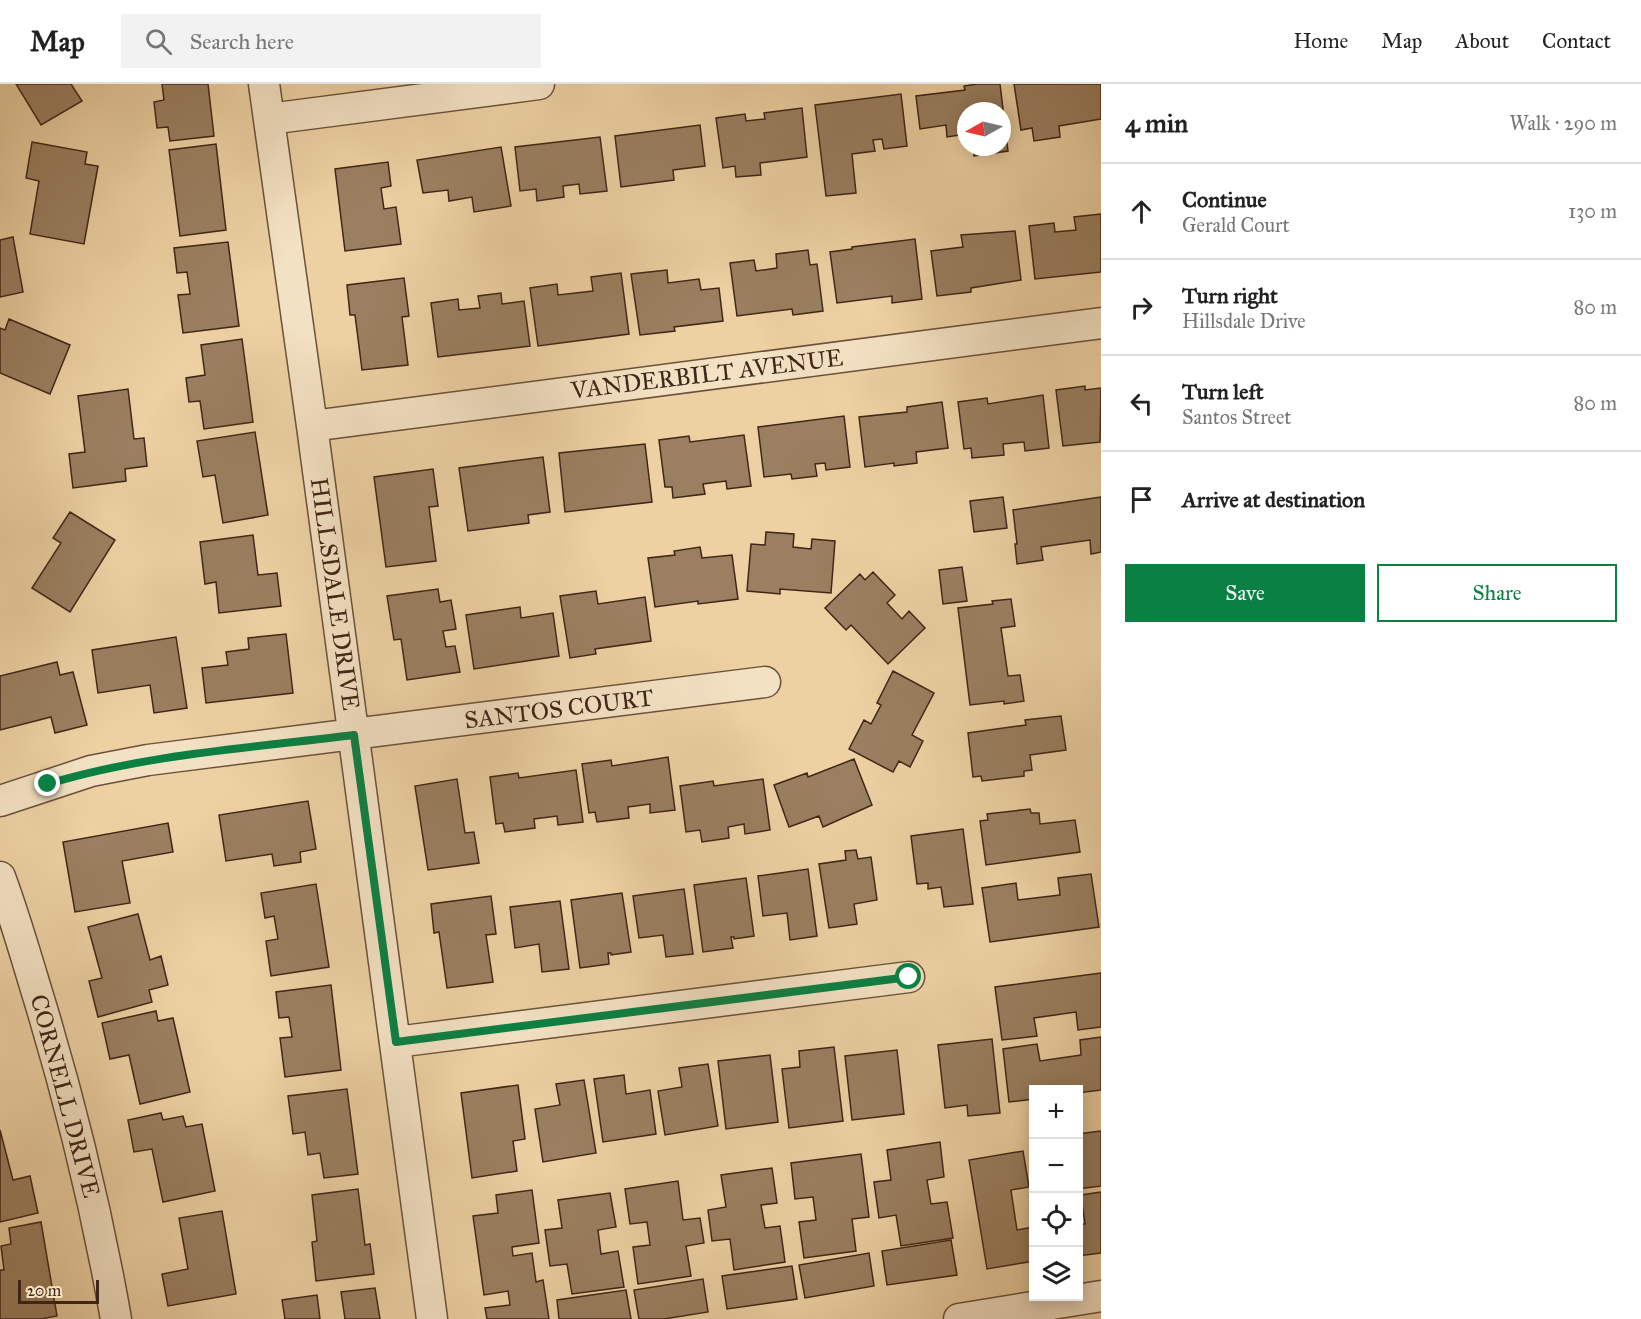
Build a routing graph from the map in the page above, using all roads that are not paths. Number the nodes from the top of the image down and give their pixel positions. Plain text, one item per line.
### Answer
1 (264, 84) edge
2 (538, 84) edge
3 (269, 119) junction
4 (1101, 323) edge
5 (312, 426) junction
6 (765, 682) dead end
7 (354, 735) junction
8 (0, 801) edge
9 (0, 877) edge
10 (909, 977) dead end
11 (396, 1042) junction
12 (1101, 1296) edge
13 (116, 1319) edge
14 (432, 1319) edge
15 (959, 1319) edge

1 - 3 street, HILLSDALE DRIVE
2 - 3 street
3 - 5 street, HILLSDALE DRIVE
4 - 5 street, VANDERBILT AVENUE
5 - 7 street, HILLSDALE DRIVE
6 - 7 street, SANTOS COURT
7 - 8 street, SANTOS COURT
7 - 11 street, HILLSDALE DRIVE
9 - 13 street, CORNELL DRIVE
10 - 11 street
11 - 14 street, HILLSDALE DRIVE
12 - 15 street

